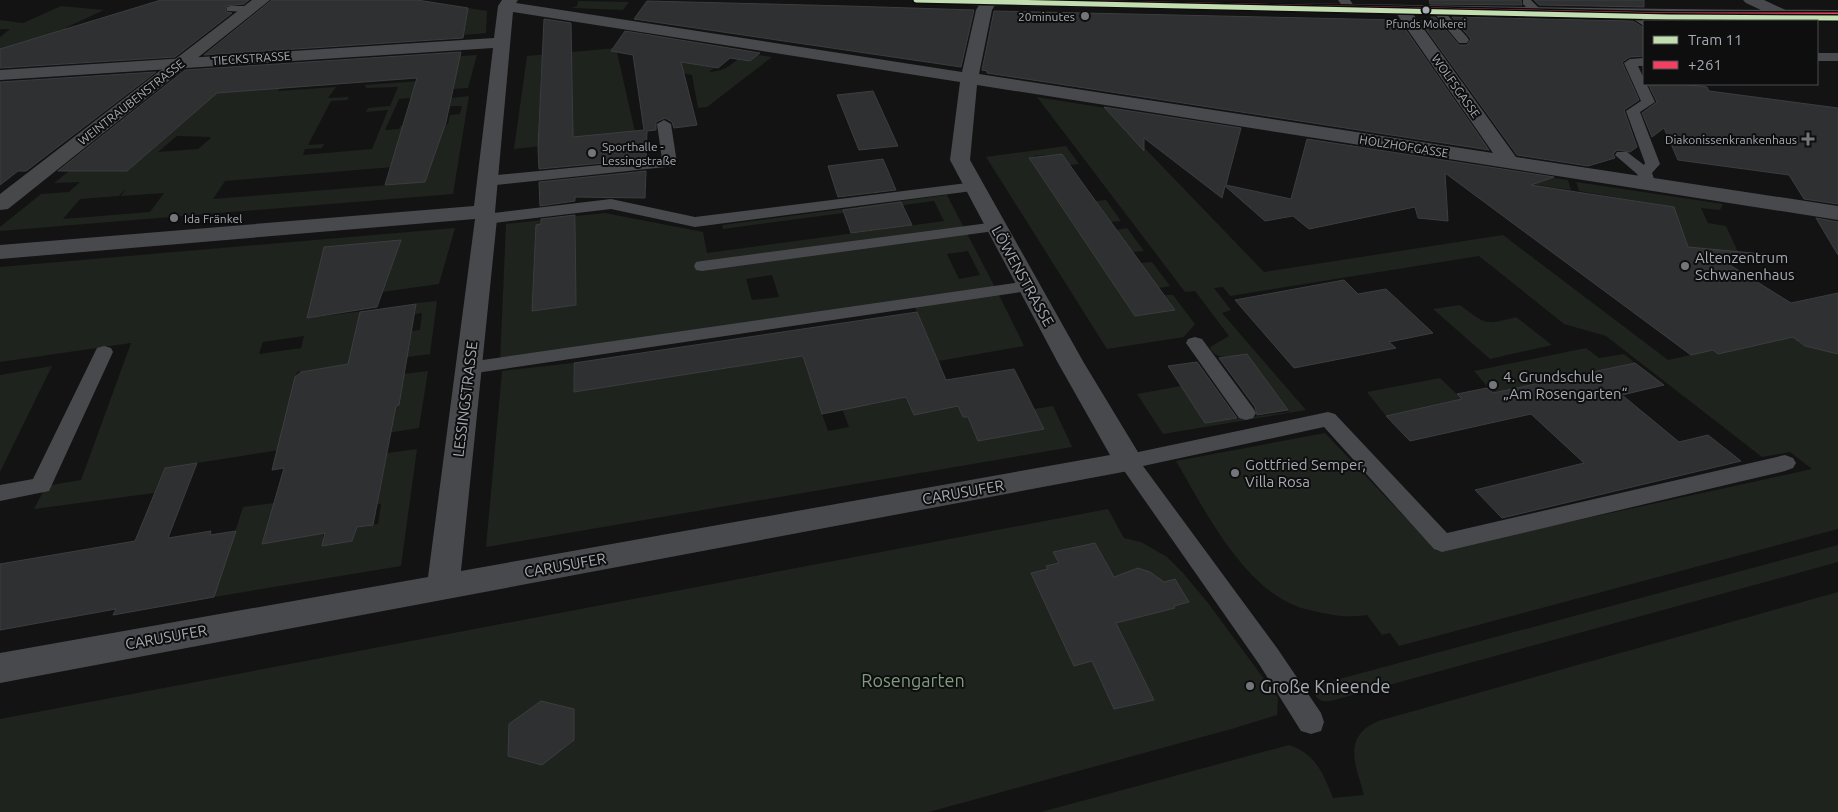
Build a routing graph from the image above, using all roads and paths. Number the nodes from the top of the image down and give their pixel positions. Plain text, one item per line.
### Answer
1 (967, 0) edge
2 (989, 0) edge
3 (1751, 0) edge
4 (508, 3) edge
5 (1347, 4) edge
6 (256, 5) edge
7 (1440, 7) edge
8 (231, 9) dead end
9 (1402, 10) junction
10 (1784, 15) junction
11 (1838, 15) edge
12 (1671, 18) edge
13 (1639, 19) edge
14 (1463, 40) dead end
15 (502, 42) junction
16 (1838, 57) edge
17 (1818, 58) edge
18 (1643, 62) edge
19 (181, 63) junction
20 (0, 75) edge
21 (969, 79) junction
22 (664, 124) dead end
23 (1622, 155) dead end
24 (1510, 163) junction
25 (1646, 178) junction
26 (487, 181) junction
27 (975, 187) junction
28 (0, 204) edge
29 (1838, 213) edge
30 (485, 215) junction
31 (996, 227) junction
32 (0, 252) edge
33 (702, 266) dead end
34 (1029, 286) junction
35 (1195, 343) dead end
36 (104, 352) dead end
37 (469, 368) junction
38 (1246, 413) dead end
39 (1130, 462) junction
40 (1785, 463) dead end
41 (0, 493) edge
42 (443, 587) junction
43 (0, 668) edge
44 (1312, 722) dead end

1 - 2 main road
2 - 5 main road
2 - 21 street, LÖWENSTRASSE
3 - 10 street
4 - 15 street, LESSINGSTRASSE
4 - 21 street, HOLZHOFGASSE
5 - 9 main road
6 - 8 lane
6 - 19 street, WEINTRAUBENSTRASSE
7 - 9 main road
7 - 13 main road
7 - 14 lane
9 - 24 street, WOLFSGASSE
10 - 11 main road
10 - 12 main road
12 - 13 main road
15 - 19 street, TIECKSTRASSE
15 - 26 street, LESSINGSTRASSE
16 - 17 lane
18 - 25 lane
19 - 20 street, TIECKSTRASSE
19 - 28 street, WEINTRAUBENSTRASSE
21 - 24 street, HOLZHOFGASSE
21 - 27 street, LÖWENSTRASSE
22 - 26 lane
23 - 25 lane
24 - 25 street, HOLZHOFGASSE
25 - 29 street, HOLZHOFGASSE
26 - 30 street, LESSINGSTRASSE
27 - 30 lane
27 - 31 street, LÖWENSTRASSE
30 - 32 street
30 - 37 street, LESSINGSTRASSE
31 - 33 lane
31 - 34 street, LÖWENSTRASSE
34 - 37 lane
34 - 39 street, LÖWENSTRASSE
35 - 38 lane
36 - 41 lane
37 - 42 street, LESSINGSTRASSE
39 - 40 lane
39 - 42 street, CARUSUFER
39 - 44 lane
42 - 43 street, CARUSUFER

